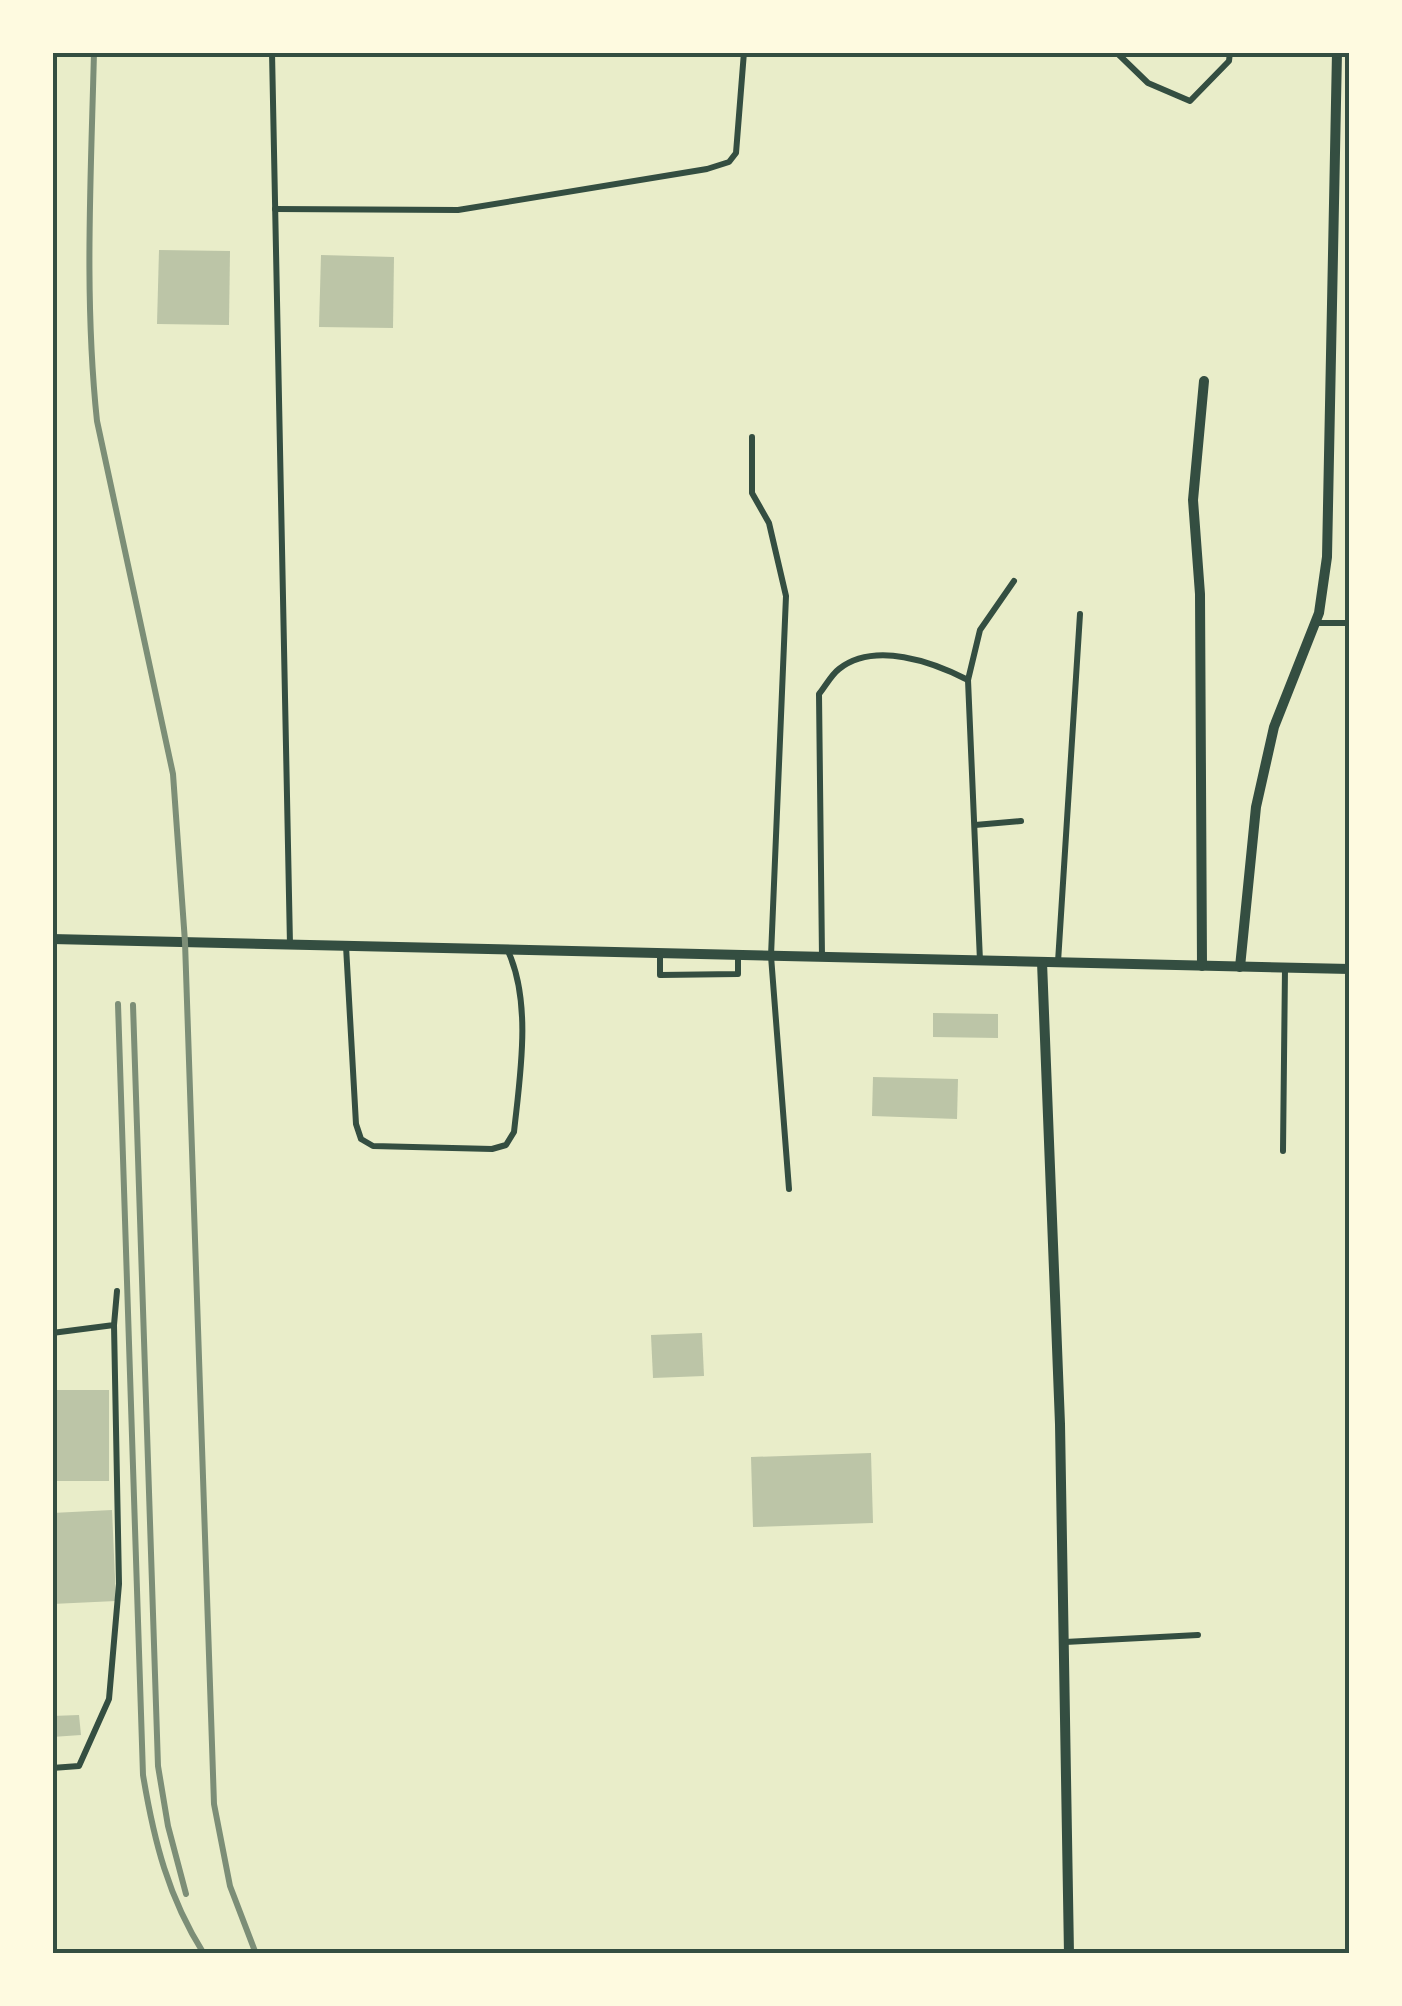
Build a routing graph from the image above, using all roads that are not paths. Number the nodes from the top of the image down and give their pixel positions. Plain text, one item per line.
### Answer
1 (272, 52) edge
2 (744, 52) edge
3 (1116, 52) edge
4 (1230, 52) edge
5 (1337, 52) edge
6 (1350, 103) edge
7 (1336, 104) junction
8 (275, 209) junction
9 (1204, 381) dead end
10 (752, 437) dead end
11 (1014, 581) dead end
12 (1080, 614) dead end
13 (1350, 623) edge
14 (1316, 624) junction
15 (968, 680) junction
16 (1021, 822) dead end
17 (975, 826) junction
18 (52, 939) edge
19 (290, 944) junction
20 (346, 946) junction
21 (507, 950) junction
22 (660, 953) junction
23 (738, 955) junction
24 (771, 956) junction
25 (822, 957) junction
26 (980, 960) junction
27 (1042, 962) junction
28 (1058, 962) junction
29 (1202, 966) junction
30 (1240, 966) junction
31 (1285, 968) junction
32 (1350, 969) edge
33 (1284, 1151) dead end
34 (789, 1189) dead end
35 (117, 1291) dead end
36 (114, 1324) junction
37 (52, 1333) edge
38 (1198, 1635) dead end
39 (1064, 1642) junction
40 (52, 1768) edge
41 (1068, 1954) edge

1 - 8 lane
2 - 8 lane
3 - 4 lane
5 - 7 street
6 - 7 lane
7 - 14 street
8 - 19 lane
9 - 29 street
10 - 24 lane
11 - 15 lane
12 - 28 lane
13 - 14 lane
14 - 30 street
15 - 17 lane
15 - 25 lane
16 - 17 lane
17 - 26 lane
18 - 19 street
19 - 20 street
20 - 21 street
20 - 21 lane
21 - 22 street
22 - 23 street
22 - 23 lane
23 - 24 street
24 - 25 street
24 - 34 lane
25 - 26 street
26 - 27 street
27 - 28 street
27 - 39 street
28 - 29 street
29 - 30 street
30 - 31 street
31 - 32 street
31 - 33 lane
35 - 36 lane
36 - 37 lane
36 - 40 lane
38 - 39 lane
39 - 41 street

